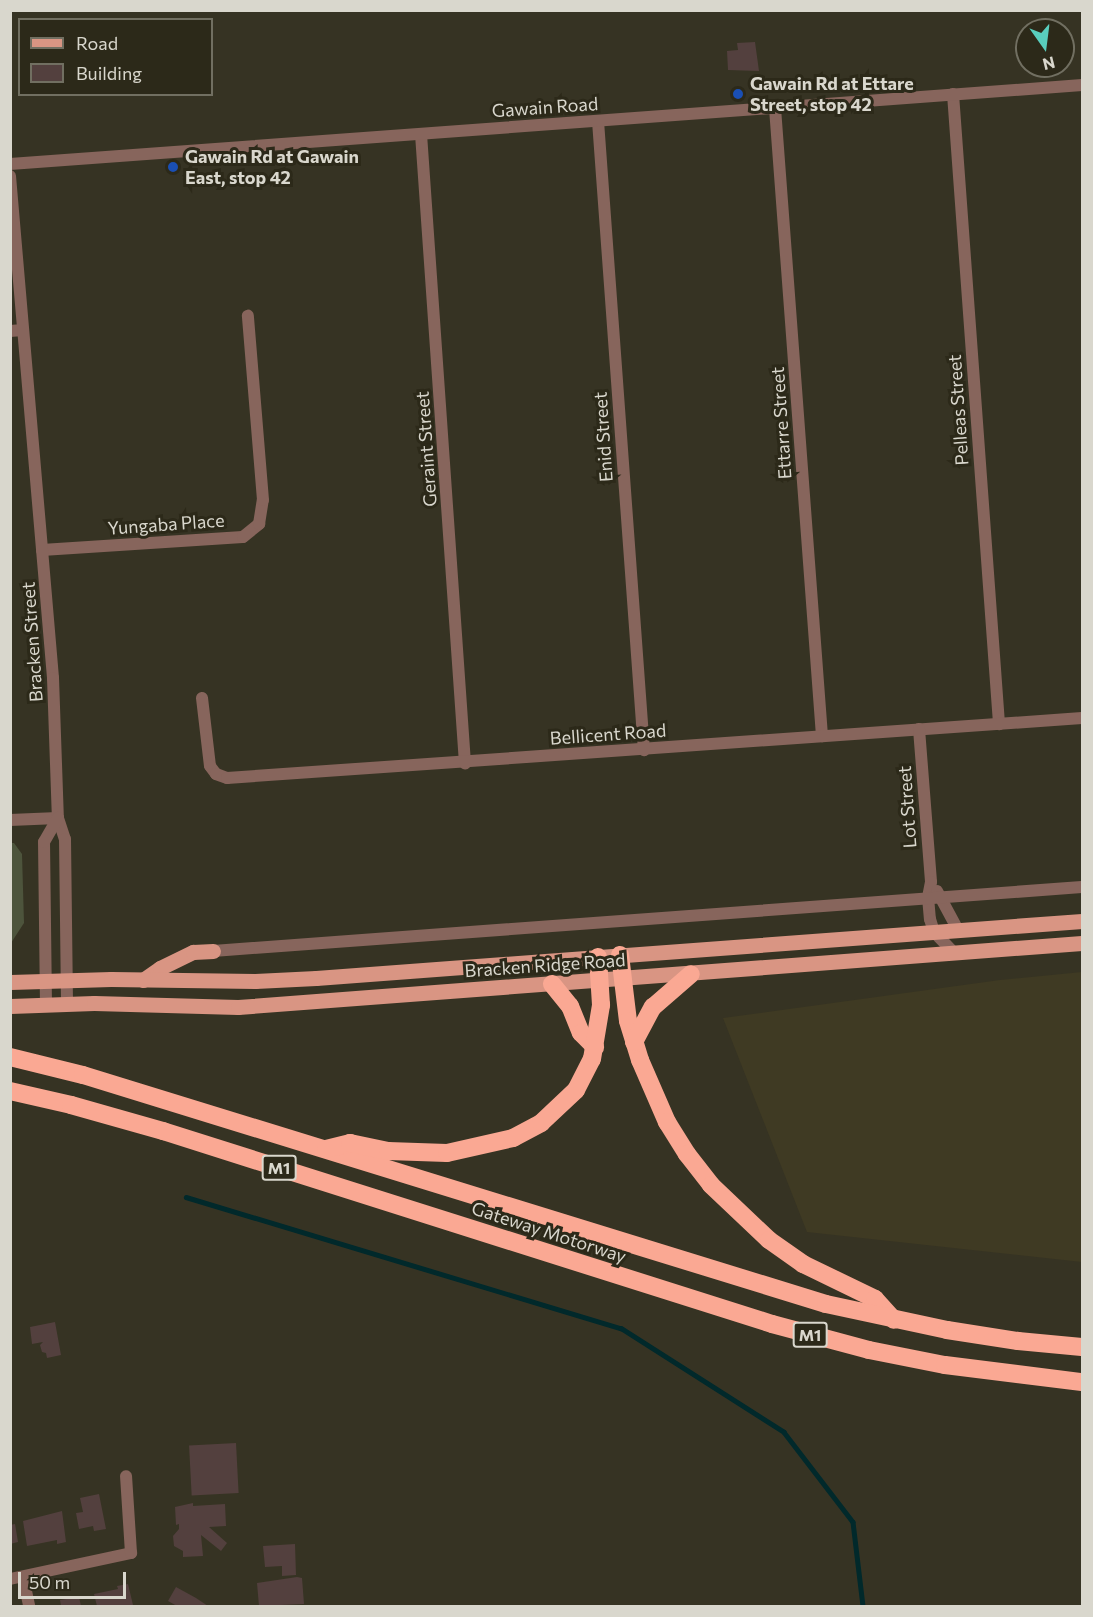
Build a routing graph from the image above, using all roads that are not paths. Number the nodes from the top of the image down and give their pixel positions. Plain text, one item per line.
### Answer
1 (1083, 85) edge
2 (953, 94) junction
3 (775, 108) junction
4 (598, 121) junction
5 (421, 134) junction
6 (10, 164) edge
7 (10, 176) edge
8 (248, 316) dead end
9 (17, 330) edge
10 (42, 550) junction
11 (202, 698) dead end
12 (1083, 717) edge
13 (999, 724) junction
14 (920, 729) junction
15 (822, 736) junction
16 (644, 750) junction
17 (465, 763) junction
18 (58, 818) junction
19 (10, 820) edge
20 (1083, 887) edge
21 (934, 897) junction
22 (1083, 921) edge
23 (958, 930) junction
24 (934, 932) junction
25 (1083, 943) edge
26 (213, 951) joint
27 (955, 954) junction
28 (620, 955) junction
29 (598, 957) junction
30 (691, 975) junction
31 (621, 979) junction
32 (45, 980) junction
33 (66, 980) junction
34 (143, 980) junction
35 (600, 981) junction
36 (10, 982) edge
37 (552, 984) junction
38 (67, 1004) junction
39 (46, 1005) junction
40 (10, 1006) edge
41 (634, 1042) junction
42 (596, 1047) junction
43 (10, 1057) edge
44 (10, 1092) edge
45 (325, 1150) junction
46 (894, 1320) junction
47 (1083, 1347) edge
48 (1083, 1382) edge
49 (126, 1476) dead end
50 (17, 1578) edge
51 (28, 1606) edge

1 - 2 street, Gawain Road
2 - 3 street, Gawain Road
2 - 13 street, Pelleas Street
3 - 4 street, Gawain Road
3 - 15 street, Ettarre Street
4 - 5 street, Gawain Road
4 - 16 street, Enid Street
5 - 6 street, Gawain Road
5 - 17 street, Geraint Street
7 - 9 street, Bracken Street
8 - 10 street, Yungaba Place
9 - 10 street, Bracken Street
10 - 18 street, Bracken Street
11 - 17 street, Bellicent Road
12 - 13 street, Bellicent Road
13 - 14 street, Bellicent Road
14 - 15 street, Bellicent Road
14 - 21 street, Lot Street
15 - 16 street, Bellicent Road
16 - 17 street, Bellicent Road
18 - 19 street
18 - 32 street, Bracken Street
18 - 33 street, Bracken Street
20 - 21 street
21 - 23 street
21 - 24 street, Lot Street
21 - 26 street
22 - 23 main road, Bracken Ridge Road
23 - 24 main road, Bracken Ridge Road
24 - 27 street
24 - 28 main road, Bracken Ridge Road
25 - 27 main road, Bracken Ridge Road
26 - 34 main road
27 - 30 main road, Bracken Ridge Road
28 - 29 main road, Bracken Ridge Road
28 - 31 highway
29 - 34 main road, Bracken Ridge Road
29 - 35 highway
30 - 31 main road, Bracken Ridge Road
30 - 41 highway
31 - 35 main road, Bracken Ridge Road
31 - 41 highway
32 - 33 main road, Bracken Ridge Road
32 - 36 main road, Bracken Ridge Road
32 - 39 street, Bracken Street
33 - 34 main road, Bracken Ridge Road
33 - 38 street, Bracken Street
35 - 37 main road, Bracken Ridge Road
35 - 42 highway
37 - 38 main road, Bracken Ridge Road
37 - 42 highway
38 - 39 main road, Bracken Ridge Road
39 - 40 main road, Bracken Ridge Road
41 - 46 highway
42 - 45 highway
43 - 45 highway, Gateway Motorway / M1
44 - 48 highway, Gateway Motorway / M1
45 - 46 highway, Gateway Motorway / M1
46 - 47 highway, Gateway Motorway / M1
49 - 50 street
50 - 51 street

